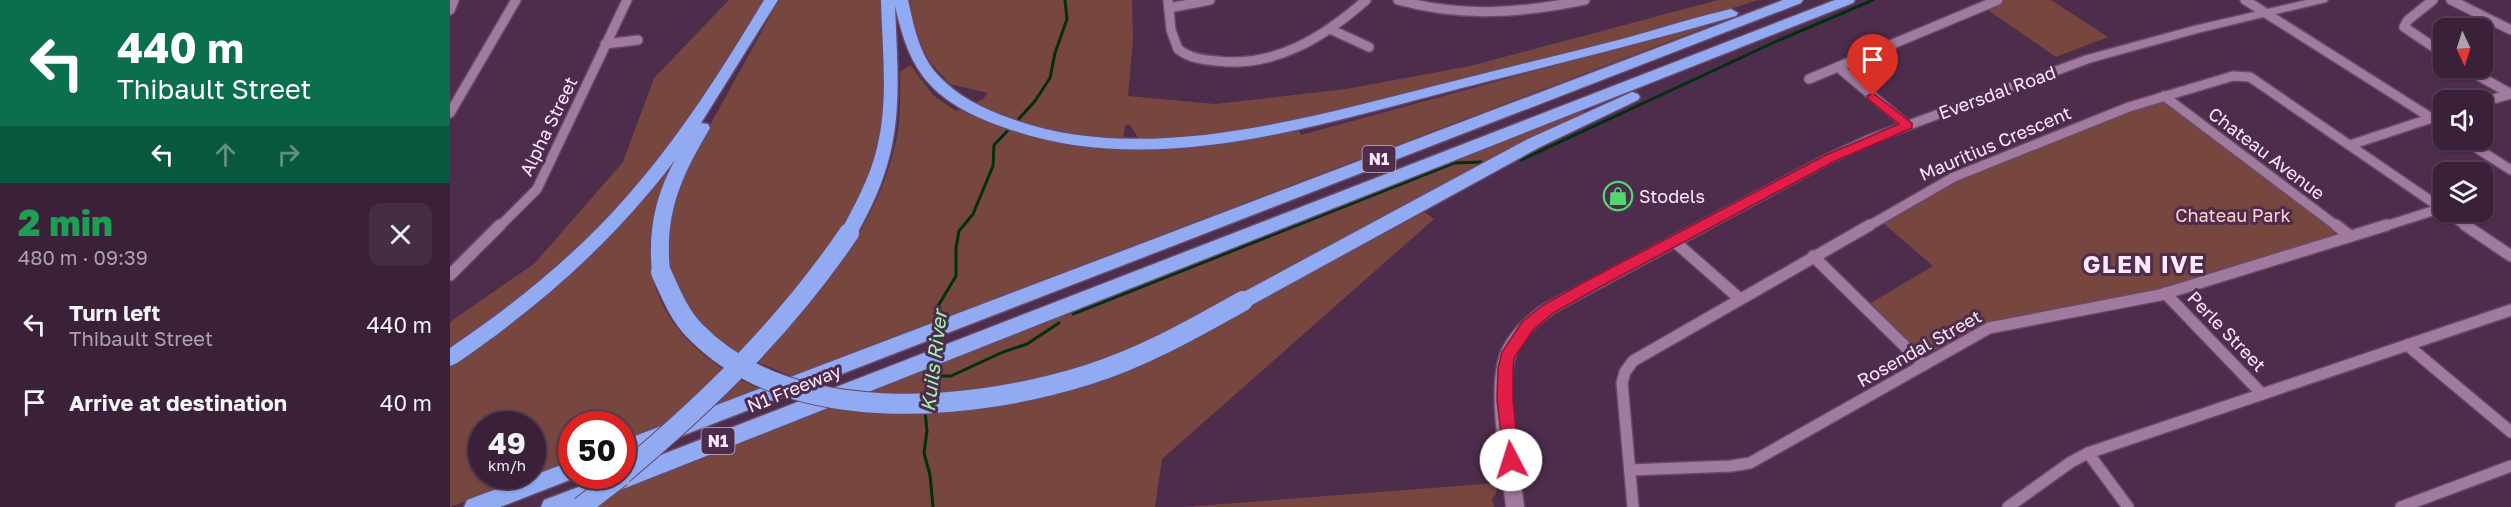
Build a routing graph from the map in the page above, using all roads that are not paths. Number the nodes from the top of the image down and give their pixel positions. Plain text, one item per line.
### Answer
1 (454, 0) edge
2 (516, 0) edge
3 (627, 0) edge
4 (771, 0) edge
5 (888, 0) edge
6 (901, 0) edge
7 (1210, 0) edge
8 (1366, 0) edge
9 (1398, 0) edge
10 (1585, 0) edge
11 (1770, 0) edge
12 (1796, 0) edge
13 (1848, 0) edge
14 (1998, 0) edge
15 (2245, 0) edge
16 (2284, 0) edge
17 (2323, 0) edge
18 (2433, 0) edge
19 (2451, 0) edge
20 (1168, 4) edge
21 (450, 9) edge
22 (2262, 10) junction
23 (1811, 15) junction
24 (2283, 23) junction
25 (1332, 30) junction
26 (2511, 30) edge
27 (638, 40) dead end
28 (747, 41) junction
29 (605, 44) junction
30 (1369, 46) dead end
31 (2433, 47) edge
32 (1838, 67) junction
33 (2483, 78) edge
34 (1809, 80) dead end
35 (2511, 94) edge
36 (2164, 96) junction
37 (2493, 99) edge
38 (450, 113) edge
39 (2431, 118) joint
40 (1907, 125) junction
41 (2350, 145) junction
42 (2480, 150) edge
43 (2511, 170) edge
44 (2433, 202) edge
45 (2433, 213) edge
46 (2461, 222) edge
47 (2350, 236) junction
48 (1674, 241) junction
49 (1813, 256) junction
50 (2511, 256) edge
51 (450, 275) edge
52 (2165, 293) junction
53 (1740, 299) junction
54 (2511, 310) edge
55 (2407, 345) junction
56 (450, 358) edge
57 (1924, 365) junction
58 (2262, 394) junction
59 (2511, 432) edge
60 (636, 445) edge
61 (2088, 453) junction
62 (636, 463) edge
63 (2511, 466) edge
64 (1630, 470) junction
65 (558, 475) edge
66 (604, 489) edge
67 (475, 507) edge
68 (552, 507) edge
69 (581, 507) edge
70 (1515, 507) edge
71 (1633, 507) edge
72 (2008, 507) edge
73 (2128, 507) edge
74 (2401, 507) edge

1 - 21 street
2 - 38 street
3 - 29 street, Alpha Street
4 - 28 highway
5 - 62 highway, bridge
6 - 11 highway
7 - 20 street
8 - 25 street
9 - 10 street
12 - 60 highway, N1 Freeway / N1
13 - 23 highway, N1
14 - 32 street
15 - 22 street
16 - 22 main road, Eversdal Road
17 - 22 main road, Eversdal Road
17 - 24 main road
18 - 31 street
19 - 26 street
20 - 25 street
22 - 24 street
22 - 40 main road, Eversdal Road
23 - 28 highway, bridge
23 - 68 highway, N1 Freeway / N1
24 - 39 street
25 - 30 street
27 - 29 street
28 - 56 highway
29 - 51 street, Alpha Street
32 - 34 street
32 - 40 street
33 - 35 street
35 - 37 street
36 - 41 street, Mauritius Crescent
36 - 47 street, Chateau Avenue
36 - 49 street, Mauritius Crescent
39 - 41 street
40 - 48 main road, Eversdal Road
41 - 44 street, Mauritius Crescent
42 - 43 street
45 - 47 street, Rosendal Street
46 - 50 street, Mauritius Crescent
47 - 52 street, Rosendal Street
48 - 53 street
48 - 70 main road, Eversdal Road
49 - 53 street, Mauritius Crescent
49 - 57 street
52 - 57 street, Rosendal Street
52 - 58 street, Perle Street
53 - 64 street, Mauritius Crescent
54 - 55 street
55 - 58 street
55 - 59 street
57 - 64 street, Rosendal Street
58 - 61 street
61 - 72 street
61 - 73 street
63 - 74 street
64 - 71 street, Mauritius Crescent
65 - 67 highway
66 - 69 highway, bridge

